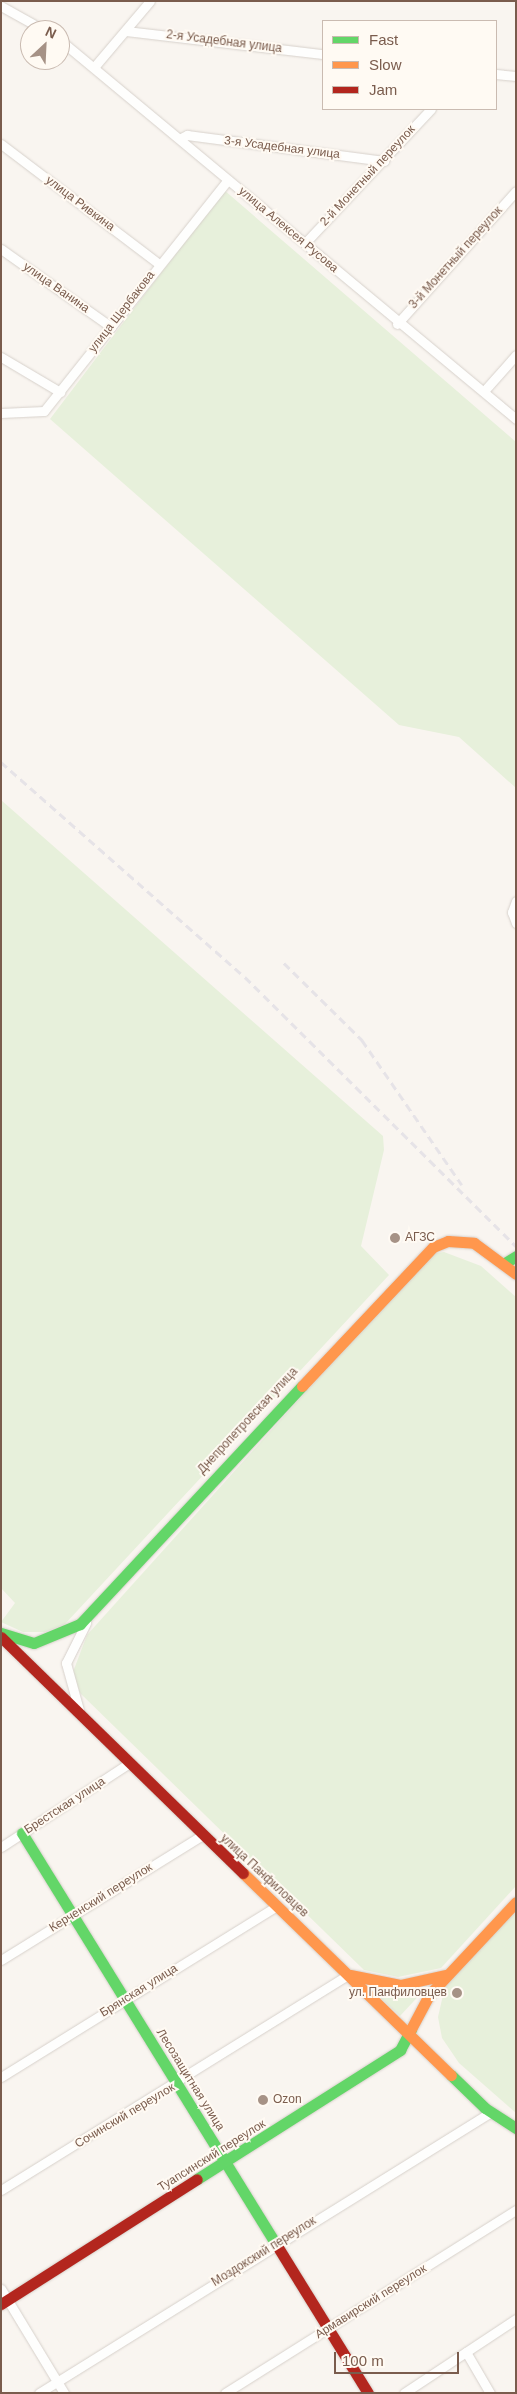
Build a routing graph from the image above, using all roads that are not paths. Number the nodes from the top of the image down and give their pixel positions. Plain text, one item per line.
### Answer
1 (150, 1) edge
2 (1, 6) edge
3 (26, 20) edge
4 (126, 31) junction
5 (70, 47) edge
6 (322, 54) edge
7 (95, 66) junction
8 (497, 74) edge
9 (516, 76) edge
10 (430, 110) edge
11 (181, 138) junction
12 (1, 144) edge
13 (384, 161) junction
14 (228, 180) junction
15 (516, 191) edge
16 (305, 243) junction
17 (1, 249) edge
18 (159, 264) junction
19 (397, 324) junction
20 (111, 327) junction
21 (516, 355) edge
22 (1, 357) edge
23 (60, 392) junction
24 (484, 392) junction
25 (1, 413) edge
26 (516, 419) edge
27 (516, 901) edge
28 (516, 923) edge
29 (516, 1256) edge
30 (504, 1264) junction
31 (516, 1274) edge
32 (95, 1609) junction
33 (1, 1633) edge
34 (1, 1637) edge
35 (79, 1711) junction
36 (128, 1764) junction
37 (22, 1834) junction
38 (201, 1836) junction
39 (1, 1847) edge
40 (516, 1902) edge
41 (276, 1906) junction
42 (72, 1915) junction
43 (1, 1960) edge
44 (454, 1970) junction
45 (348, 1975) junction
46 (124, 2001) junction
47 (412, 2036) junction
48 (1, 2077) edge
49 (176, 2085) junction
50 (491, 2112) junction
51 (516, 2128) edge
52 (227, 2163) junction
53 (1, 2190) edge
54 (516, 2210) edge
55 (274, 2245) junction
56 (1, 2289) edge
57 (5, 2302) edge
58 (516, 2319) edge
59 (329, 2330) junction
60 (466, 2352) junction
61 (57, 2382) junction
62 (39, 2393) edge
63 (64, 2393) edge
64 (226, 2393) edge
65 (368, 2393) edge
66 (404, 2393) edge
67 (490, 2393) edge

1 - 4 street
2 - 3 street
4 - 6 street, 2-я Усадебная улица
4 - 7 street
5 - 7 street, улица Алексея Русова
7 - 11 street, улица Алексея Русова
8 - 9 street
10 - 13 street, 2-й Монетный переулок
11 - 13 street, 3-я Усадебная улица
11 - 14 street, улица Алексея Русова
12 - 18 street, улица Ривкина
13 - 16 street, 2-й Монетный переулок
14 - 16 street, улица Алексея Русова
14 - 18 street, улица Щербакова
15 - 19 street, 3-й Монетный переулок
16 - 19 street, улица Алексея Русова
17 - 20 street, улица Ванина
18 - 20 street, улица Щербакова
19 - 24 street, улица Алексея Русова
20 - 23 street, улица Щербакова
21 - 24 street
22 - 23 street
23 - 25 street, улица Щербакова
24 - 26 street, улица Алексея Русова
27 - 28 street
29 - 30 street
30 - 31 street, Днепропетровская улица
30 - 32 street, Днепропетровская улица
32 - 33 street, Днепропетровская улица
32 - 35 street
34 - 35 street, улица Панфиловцев
35 - 36 street, улица Панфиловцев
36 - 37 street, Брестская улица
36 - 38 street, улица Панфиловцев
37 - 39 street, Брестская улица
37 - 42 street, Лесозащитная улица
38 - 41 street, улица Панфиловцев
38 - 42 street, Керченский переулок
40 - 44 street, Туапсинский переулок
41 - 45 street, улица Панфиловцев
41 - 46 street, Брянская улица
42 - 43 street, Керченский переулок
42 - 46 street, Лесозащитная улица
44 - 45 street
44 - 47 street, Туапсинский переулок
45 - 47 street, улица Панфиловцев
45 - 49 street, Сочинский переулок
46 - 48 street, Брянская улица
46 - 49 street, Лесозащитная улица
47 - 50 street, улица Панфиловцев
47 - 52 street, Туапсинский переулок
49 - 52 street, Лесозащитная улица
49 - 53 street, Сочинский переулок
50 - 51 street, улица Панфиловцев
50 - 55 street, Моздокский переулок
52 - 55 street, Лесозащитная улица
52 - 57 street, Туапсинский переулок
54 - 59 street, Армавирский переулок
55 - 59 street, Лесозащитная улица
55 - 61 street, Моздокский переулок
56 - 57 street
57 - 61 street
58 - 60 street
59 - 64 street, Армавирский переулок
59 - 65 street, Лесозащитная улица
60 - 66 street
60 - 67 street
61 - 62 street, Моздокский переулок
61 - 63 street

